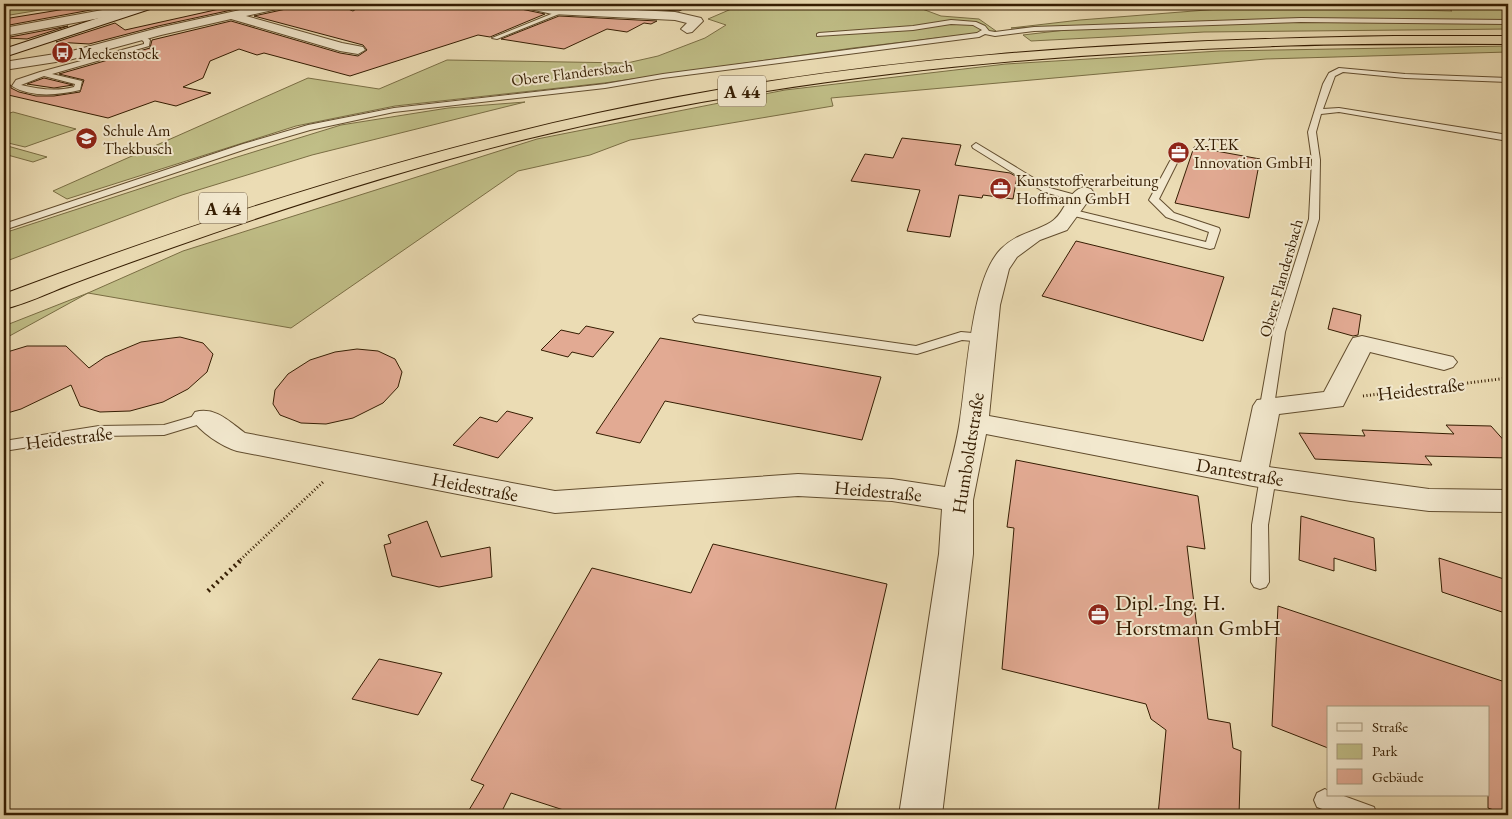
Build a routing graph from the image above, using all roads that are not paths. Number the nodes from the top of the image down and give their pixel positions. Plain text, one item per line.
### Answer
1 (152, 4) edge
2 (282, 4) edge
3 (341, 4) edge
4 (525, 4) edge
5 (581, 4) edge
6 (126, 5) dead end
7 (354, 7) dead end
8 (564, 9) junction
9 (230, 15) junction
10 (1508, 22) edge
11 (687, 29) dead end
12 (4, 32) edge
13 (986, 32) junction
14 (1508, 33) edge
15 (819, 35) dead end
16 (141, 36) junction
17 (496, 38) dead end
18 (1508, 40) edge
19 (358, 50) dead end
20 (4, 53) edge
21 (56, 58) junction
22 (4, 59) edge
23 (4, 66) edge
24 (43, 74) junction
25 (1508, 80) edge
26 (1318, 112) junction
27 (1508, 138) edge
28 (976, 146) dead end
29 (1174, 161) dead end
30 (1078, 201) junction
31 (4, 227) edge
32 (4, 284) edge
33 (4, 302) edge
34 (699, 319) dead end
35 (984, 338) junction
36 (1444, 362) dead end
37 (1267, 406) junction
38 (205, 418) joint
39 (974, 424) junction
40 (4, 446) edge
41 (1261, 476) junction
42 (958, 500) junction
43 (1508, 501) edge
44 (1260, 582) dead end
45 (1325, 800) dead end
46 (921, 815) edge
47 (1366, 815) edge

1 - 20 street
2 - 9 street
3 - 7 lane
4 - 8 street
5 - 8 lane
6 - 12 street
8 - 11 street
8 - 17 lane
9 - 16 street
9 - 19 street
10 - 13 lane
13 - 15 lane
13 - 31 lane, Obere Flandersbach
14 - 32 highway, A 44
16 - 21 street
16 - 24 lane
18 - 33 highway, A 44
21 - 22 street
21 - 23 street
24 - 24 lane
25 - 26 lane, Obere Flandersbach
26 - 27 lane
26 - 37 lane, Obere Flandersbach
28 - 30 lane
29 - 30 lane
30 - 35 street, Humboldtstraße
34 - 35 lane
35 - 39 street, Humboldtstraße
36 - 37 street, Heidestraße
37 - 41 street
38 - 40 lane, Heidestraße
38 - 42 street, Heidestraße
39 - 41 street, Dantestraße
39 - 42 street, Humboldtstraße
41 - 43 street, Dantestraße
41 - 44 lane
42 - 46 street, Humboldtstraße
45 - 47 lane

